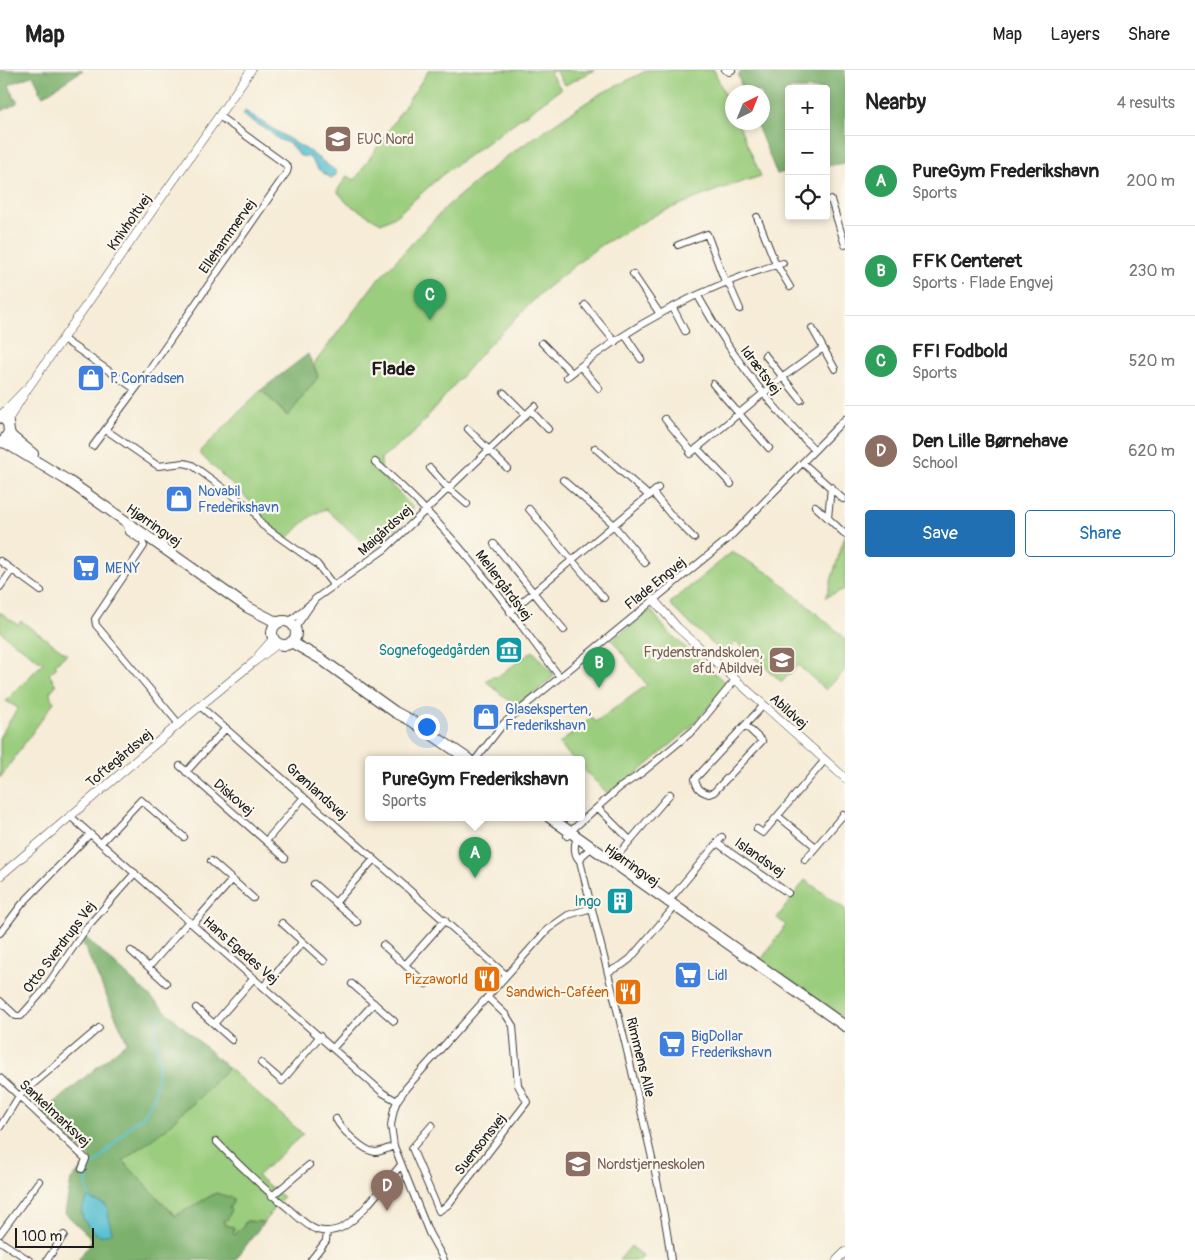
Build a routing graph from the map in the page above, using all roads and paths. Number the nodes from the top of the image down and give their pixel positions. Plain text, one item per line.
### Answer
1 (251, 70) edge
2 (724, 70) edge
3 (732, 70) edge
4 (219, 116) junction
5 (830, 200) edge
6 (757, 217) dead end
7 (678, 245) dead end
8 (845, 245) edge
9 (780, 264) junction
10 (633, 274) dead end
11 (727, 283) junction
12 (790, 287) dead end
13 (698, 296) junction
14 (585, 305) dead end
15 (673, 308) junction
16 (740, 309) dead end
17 (660, 314) junction
18 (812, 328) dead end
19 (685, 331) dead end
20 (625, 335) junction
21 (63, 339) junction
22 (615, 342) junction
23 (542, 343) dead end
24 (823, 348) junction
25 (765, 355) dead end
26 (641, 359) dead end
27 (581, 366) junction
28 (835, 369) dead end
29 (783, 377) junction
30 (714, 384) dead end
31 (28, 388) junction
32 (599, 388) dead end
33 (135, 389) junction
34 (504, 393) dead end
35 (762, 394) junction
36 (801, 400) dead end
37 (531, 411) junction
38 (0, 414) edge
39 (738, 414) junction
40 (665, 419) dead end
41 (845, 419) edge
42 (8, 427) junction
43 (468, 429) dead end
44 (548, 429) dead end
45 (106, 430) junction
46 (1, 442) edge
47 (94, 446) dead end
48 (595, 448) dead end
49 (770, 448) dead end
50 (489, 450) junction
51 (815, 450) junction
52 (693, 451) junction
53 (375, 462) dead end
54 (803, 463) junction
55 (44, 466) junction
56 (430, 468) dead end
57 (507, 468) dead end
58 (563, 480) dead end
59 (731, 484) dead end
60 (449, 488) junction
61 (658, 488) dead end
62 (831, 488) junction
63 (651, 494) junction
64 (843, 499) dead end
65 (468, 504) dead end
66 (815, 506) dead end
67 (426, 509) junction
68 (529, 509) dead end
69 (828, 518) junction
70 (125, 522) junction
71 (614, 526) junction
72 (845, 534) edge
73 (694, 538) dead end
74 (494, 544) dead end
75 (572, 560) junction
76 (0, 562) edge
77 (645, 563) dead end
78 (12, 570) junction
79 (334, 586) junction
80 (0, 587) edge
81 (41, 591) dead end
82 (533, 592) junction
83 (604, 598) dead end
84 (654, 600) junction
85 (510, 612) junction
86 (564, 630) dead end
87 (293, 632) junction
88 (276, 634) junction
89 (560, 677) junction
90 (735, 680) junction
91 (764, 705) junction
92 (200, 706) junction
93 (406, 719) junction
94 (179, 724) junction
95 (745, 725) junction
96 (226, 728) junction
97 (454, 756) edge
98 (464, 756) edge
99 (478, 756) edge
100 (825, 760) junction
101 (180, 766) dead end
102 (186, 772) junction
103 (845, 778) edge
104 (670, 794) dead end
105 (304, 797) junction
106 (596, 809) junction
107 (70, 816) junction
108 (778, 816) junction
109 (845, 817) edge
110 (546, 821) edge
111 (554, 821) edge
112 (758, 829) dead end
113 (90, 834) junction
114 (184, 837) dead end
115 (573, 837) junction
116 (722, 837) dead end
117 (630, 840) junction
118 (266, 842) junction
119 (101, 843) junction
120 (717, 843) junction
121 (816, 847) junction
122 (590, 849) junction
123 (285, 858) dead end
124 (374, 859) junction
125 (805, 860) dead end
126 (211, 861) dead end
127 (580, 861) junction
128 (611, 863) junction
129 (135, 874) junction
130 (0, 876) edge
131 (232, 880) junction
132 (314, 884) dead end
133 (788, 892) dead end
134 (253, 898) dead end
135 (335, 903) junction
136 (669, 906) junction
137 (592, 908) junction
138 (445, 920) junction
139 (357, 922) dead end
140 (191, 923) junction
141 (282, 923) dead end
142 (0, 933) edge
143 (303, 942) junction
144 (383, 945) dead end
145 (131, 951) dead end
146 (324, 961) dead end
147 (405, 965) junction
148 (149, 967) junction
149 (608, 972) junction
150 (506, 975) junction
151 (254, 978) junction
152 (166, 983) dead end
153 (352, 984) dead end
154 (426, 984) dead end
155 (263, 987) junction
156 (487, 997) junction
157 (0, 1001) edge
158 (374, 1003) junction
159 (196, 1008) dead end
160 (394, 1021) dead end
161 (214, 1024) junction
162 (845, 1026) edge
163 (99, 1028) dead end
164 (320, 1036) junction
165 (232, 1040) dead end
166 (333, 1048) junction
167 (261, 1064) dead end
168 (0, 1078) edge
169 (19, 1096) junction
170 (397, 1101) junction
171 (336, 1119) dead end
172 (432, 1125) dead end
173 (0, 1127) edge
174 (216, 1141) dead end
175 (394, 1146) junction
176 (309, 1165) dead end
177 (401, 1165) junction
178 (82, 1169) dead end
179 (39, 1181) dead end
180 (272, 1196) junction
181 (327, 1231) junction
182 (0, 1234) edge
183 (64, 1234) dead end
184 (0, 1241) edge
185 (845, 1252) edge
186 (29, 1260) edge
187 (47, 1260) edge
188 (311, 1260) edge
189 (444, 1260) edge
190 (671, 1260) edge
191 (837, 1260) edge

1 - 4 street, Knivholtvej
2 - 3 street
4 - 21 street, Knivholtvej
4 - 33 street, Ellehammervej
5 - 8 street
6 - 9 street
7 - 11 street
9 - 11 street
9 - 12 street
10 - 17 street
11 - 13 street
11 - 16 street
13 - 15 street
13 - 35 street, Idrætsvej
14 - 22 street
15 - 17 street
15 - 19 street
17 - 20 street
18 - 24 street
20 - 22 street
20 - 26 street
21 - 31 street, Knivholtvej
21 - 33 street
22 - 27 street
23 - 27 street
24 - 28 street
24 - 29 street
25 - 29 street
27 - 32 street
29 - 35 street
29 - 36 street
30 - 39 street
31 - 38 street, Knivholtvej
31 - 42 street, Knivholtvej
33 - 45 street, Ellehammervej
34 - 37 street
35 - 39 street
35 - 51 street, Idrætsvej
37 - 44 street
37 - 50 street, Maigårdsvej
38 - 42 main road, Hjørringvej
39 - 49 street
39 - 52 street
40 - 52 street
41 - 51 street, Flade Engvej
42 - 46 main road
42 - 55 main road, Hjørringvej
43 - 50 street
45 - 47 street, Ellehammervej
45 - 79 street
46 - 55 main road, Hjørringvej
48 - 63 street
50 - 57 street
50 - 60 street, Maigårdsvej
51 - 54 street, Flade Engvej
52 - 59 street
53 - 67 street, Mellergårdsvej
54 - 62 street
54 - 84 street, Flade Engvej
55 - 70 main road, Hjørringvej
56 - 60 street
58 - 71 street
60 - 65 street
60 - 67 street, Maigårdsvej
61 - 63 street
62 - 64 street
62 - 69 street
63 - 71 street
63 - 73 street
66 - 69 street
67 - 79 street, Maigårdsvej
67 - 85 street, Mellergårdsvej
68 - 75 street
69 - 72 street
70 - 88 main road, Hjørringvej
70 - 94 street
71 - 75 street
71 - 77 street
74 - 82 street
75 - 82 street
75 - 83 street
76 - 78 street
78 - 80 street
78 - 81 street
79 - 87 street, Maigårdsvej
82 - 85 street
82 - 86 street
84 - 89 street, Flade Engvej
84 - 90 street, Abildvej
85 - 89 street, Mellergårdsvej
87 - 88 main road
87 - 88 main road
87 - 93 main road
88 - 92 street, Toftegårdsvej
89 - 99 street, Flade Engvej
90 - 91 street, Abildvej
90 - 106 street
91 - 95 street
91 - 100 street, Abildvej
92 - 94 street, Toftegårdsvej
92 - 96 street, Grønlandsvej
93 - 97 main road
93 - 98 main road
94 - 107 street, Toftegårdsvej
95 - 95 street
96 - 102 street
96 - 105 street, Grønlandsvej
100 - 103 street, Abildvej
100 - 108 street
101 - 102 street, Diskovej
102 - 118 street, Diskovej
104 - 117 street
105 - 118 street
105 - 124 street, Grønlandsvej
106 - 115 street
106 - 117 street
107 - 113 street, Hans Egedes Vej
107 - 130 street, Toftegårdsvej
108 - 112 street
108 - 121 street
109 - 121 street
110 - 115 main road, Hjørringvej
111 - 115 main road, Hjørringvej
113 - 119 street, Hans Egedes Vej
113 - 142 street
114 - 119 street
115 - 122 main road, Hjørringvej
115 - 127 street, Rimmens Alle
116 - 120 street
117 - 128 street
118 - 123 street, Diskovej
119 - 129 street, Hans Egedes Vej
120 - 133 street, Islandsvej
120 - 136 street
121 - 125 street
122 - 127 street
122 - 128 main road, Hjørringvej
124 - 135 street
124 - 138 street, Grønlandsvej
126 - 131 street
127 - 137 street, Rimmens Alle
128 - 136 main road, Hjørringvej
129 - 140 street, Hans Egedes Vej
129 - 157 street, Otto Sverdrups Vej
131 - 134 street
131 - 140 street
132 - 135 street
135 - 139 street
136 - 149 street
136 - 162 main road, Hjørringvej
137 - 149 street, Rimmens Alle
137 - 150 street
138 - 147 street
138 - 150 street, Grønlandsvej
140 - 148 street
140 - 151 street, Hans Egedes Vej
141 - 143 street
143 - 146 street
143 - 155 street
144 - 147 street
145 - 148 street
147 - 154 street
148 - 152 street
149 - 190 street, Rimmens Alle
150 - 156 street
151 - 155 street, Hans Egedes Vej
151 - 161 street
153 - 158 street
155 - 164 street, Hans Egedes Vej
156 - 170 street
156 - 172 street, Suensonsvej
158 - 160 street
158 - 166 street
159 - 161 street
161 - 165 street
163 - 169 street
164 - 166 street, Hans Egedes Vej
164 - 167 street
166 - 170 street, Hans Egedes Vej
168 - 169 street, Sankelmarksvej
169 - 173 street
169 - 178 street, Sankelmarksvej
170 - 175 street
171 - 175 street
174 - 180 street
175 - 177 street
176 - 180 street
177 - 181 street
177 - 189 street
179 - 182 street
180 - 181 street
181 - 188 street
183 - 187 street
184 - 186 street
185 - 191 street

